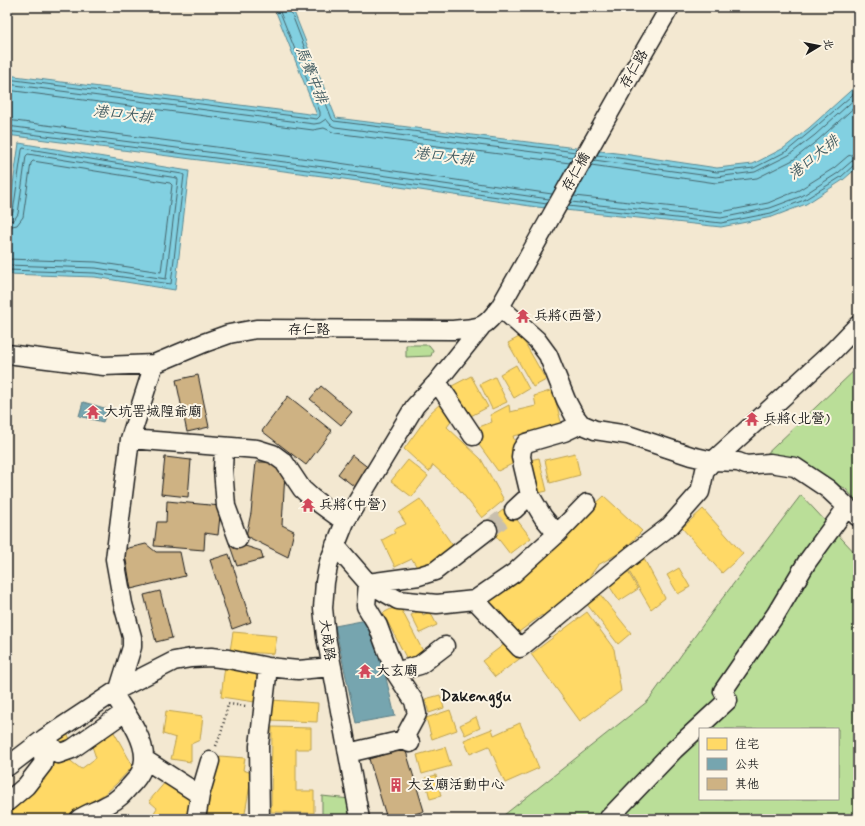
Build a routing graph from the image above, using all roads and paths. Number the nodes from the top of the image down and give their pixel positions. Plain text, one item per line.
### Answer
1 (670, 7) edge
2 (599, 130) joint
3 (500, 307) junction
4 (858, 325) edge
5 (481, 327) junction
6 (7, 354) edge
7 (154, 364) junction
8 (437, 382) junction
9 (581, 424) junction
10 (473, 436) dead end
11 (130, 439) junction
12 (224, 448) junction
13 (713, 460) junction
14 (530, 495) junction
15 (587, 503) dead end
16 (514, 510) tunnel mouth
17 (852, 512) edge
18 (345, 522) junction
19 (488, 530) tunnel mouth
20 (557, 534) junction
21 (238, 538) dead end
22 (336, 545) junction
23 (368, 583) junction
24 (475, 600) junction
25 (445, 646) dead end
26 (268, 667) junction
27 (332, 668) junction
28 (395, 672) junction
29 (116, 691) junction
30 (262, 709) junction
31 (125, 712) junction
32 (45, 738) junction
33 (348, 753) junction
34 (144, 759) junction
35 (210, 761) joint
36 (7, 767) edge
37 (200, 795) junction
38 (7, 802) edge
39 (79, 819) edge
40 (196, 819) edge
41 (260, 819) edge
42 (360, 819) edge
43 (608, 819) edge

1 - 2 street, 存仁路
2 - 3 street, 存仁橋
3 - 5 street
3 - 9 street
4 - 13 street
5 - 7 street, 存仁路
5 - 8 street, 大成路
6 - 7 street, 存仁路
7 - 11 street
8 - 10 street
8 - 18 street, 大成路
9 - 13 street
9 - 14 street
11 - 12 street
11 - 29 street
12 - 18 street
12 - 21 street
13 - 17 street
13 - 24 street
14 - 16 street
14 - 20 street
15 - 20 street
17 - 43 street
18 - 22 street, 大成路
19 - 23 street
20 - 24 street
22 - 23 street
22 - 27 street, 大成路
23 - 24 street
23 - 28 street
25 - 28 street
26 - 27 street, 大成路
26 - 29 street, 大成路
26 - 30 street
27 - 33 street
28 - 33 street
29 - 31 street
29 - 32 street, 大成路
30 - 35 path
30 - 41 street
31 - 32 street
31 - 34 street
32 - 36 street, 大成路
32 - 38 street
33 - 42 street
34 - 37 street
34 - 39 street
35 - 37 street
37 - 40 street

